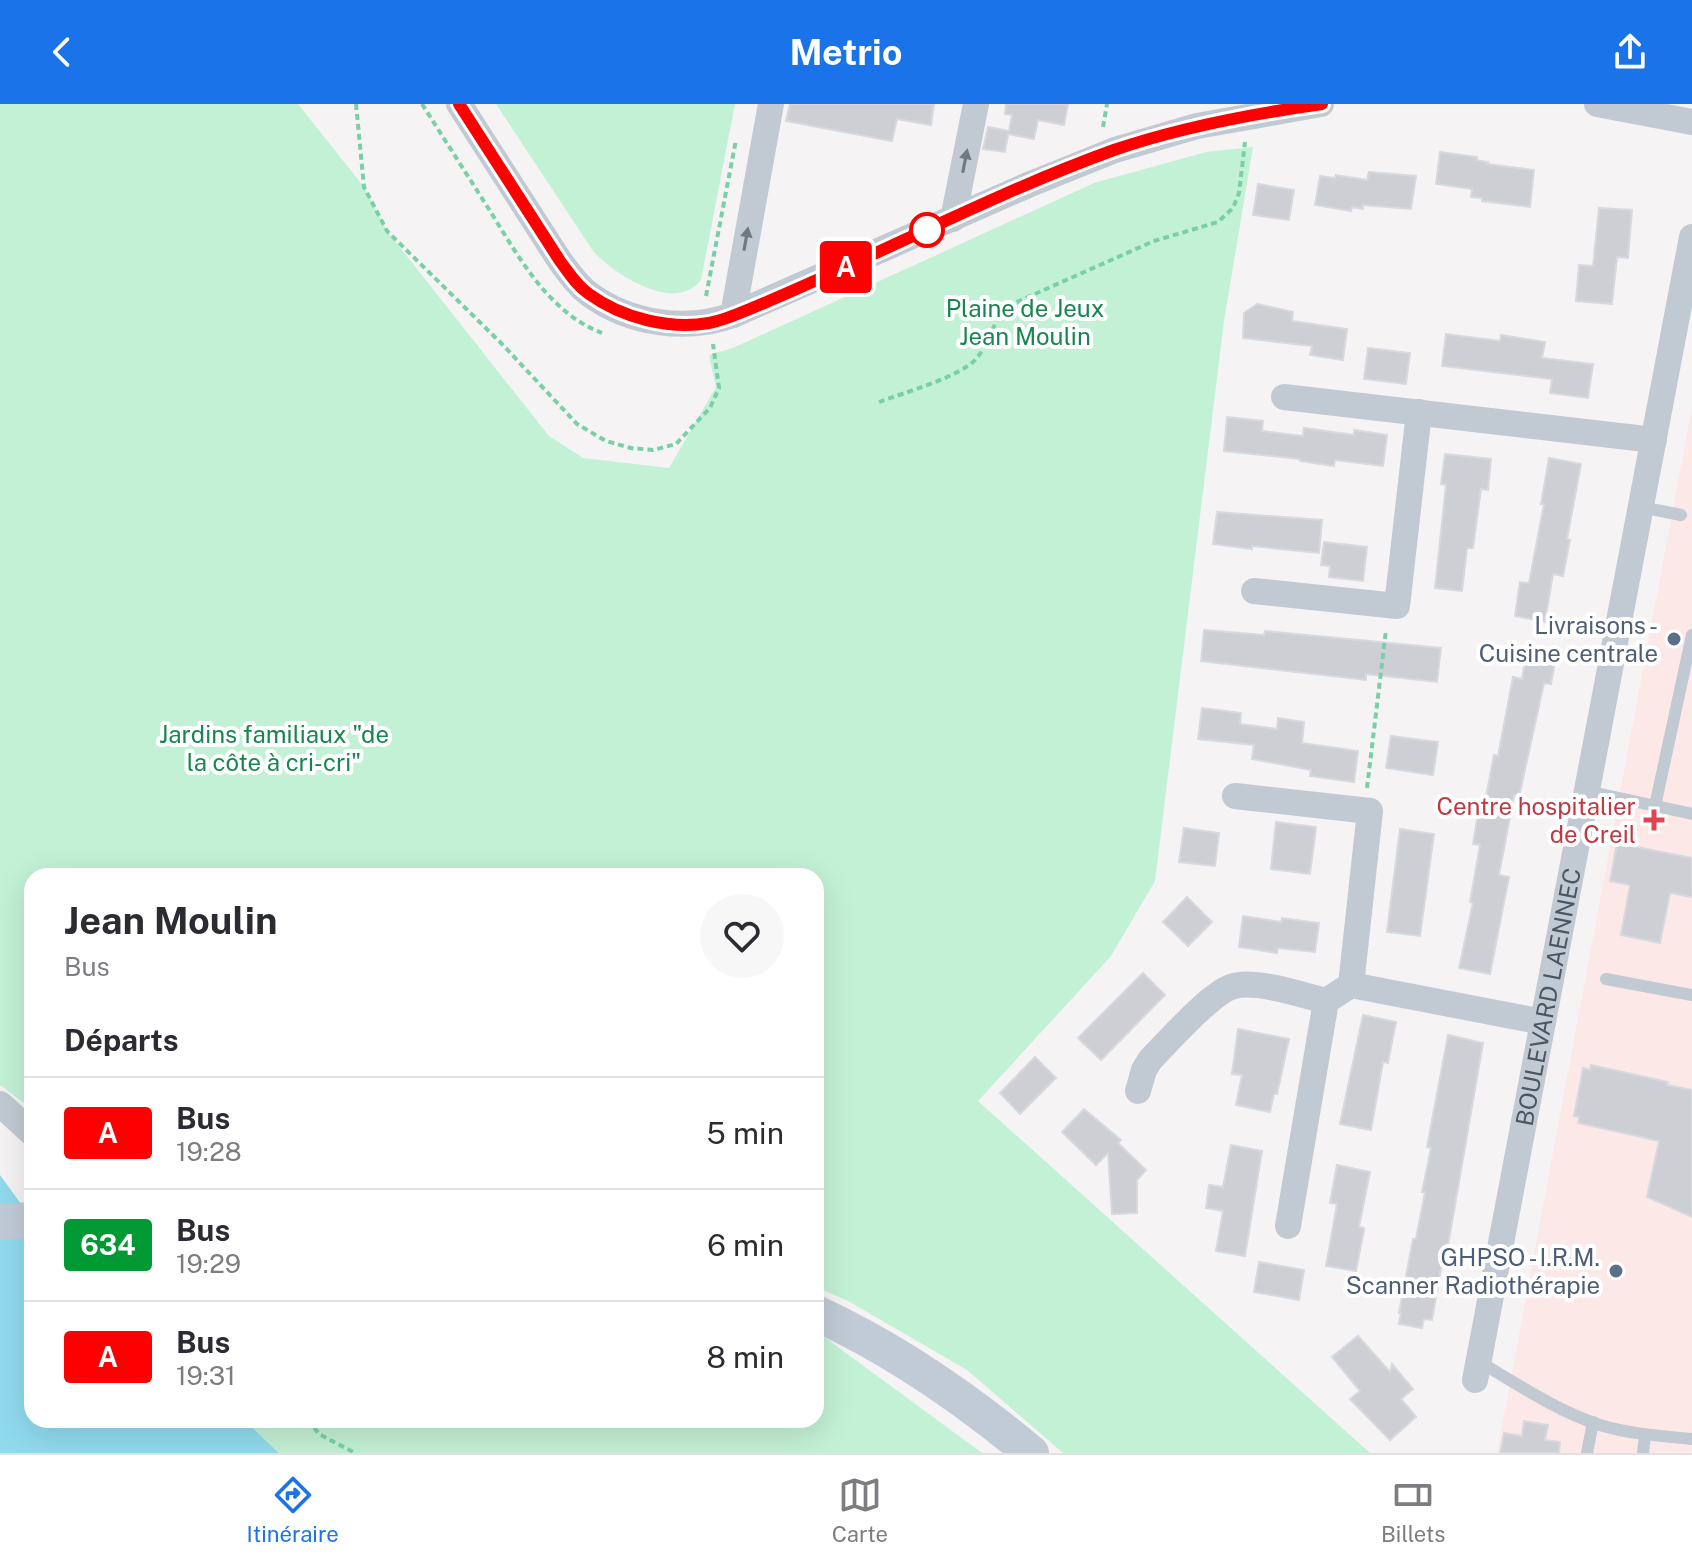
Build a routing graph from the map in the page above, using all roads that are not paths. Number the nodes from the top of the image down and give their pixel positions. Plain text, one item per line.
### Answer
1 (459, 104) edge
2 (771, 104) edge
3 (976, 104) edge
4 (1321, 104) edge
5 (1597, 104) edge
6 (1255, 111) edge
7 (1692, 122) edge
8 (953, 219) junction
9 (1692, 237) edge
10 (720, 319) junction
11 (1284, 397) dead end
12 (1419, 412) junction
13 (1654, 440) junction
14 (1641, 507) junction
15 (1681, 515) dead end
16 (1254, 591) dead end
17 (1692, 635) edge
18 (1587, 791) junction
19 (1235, 796) dead end
20 (1655, 806) junction
21 (1692, 814) edge
22 (1606, 979) dead end
23 (1351, 985) junction
24 (1692, 995) edge
25 (1326, 1001) junction
26 (1543, 1022) junction
27 (1138, 1091) dead end
28 (0, 1104) edge
29 (24, 1126) edge
30 (24, 1220) edge
31 (0, 1222) edge
32 (1288, 1226) dead end
33 (824, 1317) edge
34 (1476, 1371) joint
35 (1593, 1422) junction
36 (1645, 1435) junction
37 (1692, 1439) edge
38 (1031, 1453) edge
39 (1587, 1453) edge
40 (1643, 1453) edge

1 - 10 street
10 -> 2 street
8 -> 3 street
4 - 6 street
5 - 7 street
6 - 8 street
8 - 10 street
9 - 13 street, BOULEVARD LAENNEC
11 - 12 street
12 - 13 street
12 - 16 street
13 - 14 street, BOULEVARD LAENNEC
14 - 15 lane
14 - 18 street, BOULEVARD LAENNEC
17 - 20 lane
18 - 20 lane
18 - 26 street, BOULEVARD LAENNEC
19 - 23 street
20 - 21 lane
22 - 24 lane
23 - 25 street
23 - 26 street
25 - 27 street
25 - 32 street
26 - 34 street, BOULEVARD LAENNEC
28 - 29 street
30 - 31 main road
33 - 38 main road
34 - 35 lane
35 - 36 lane
35 - 39 lane
36 - 37 lane
36 - 40 lane

